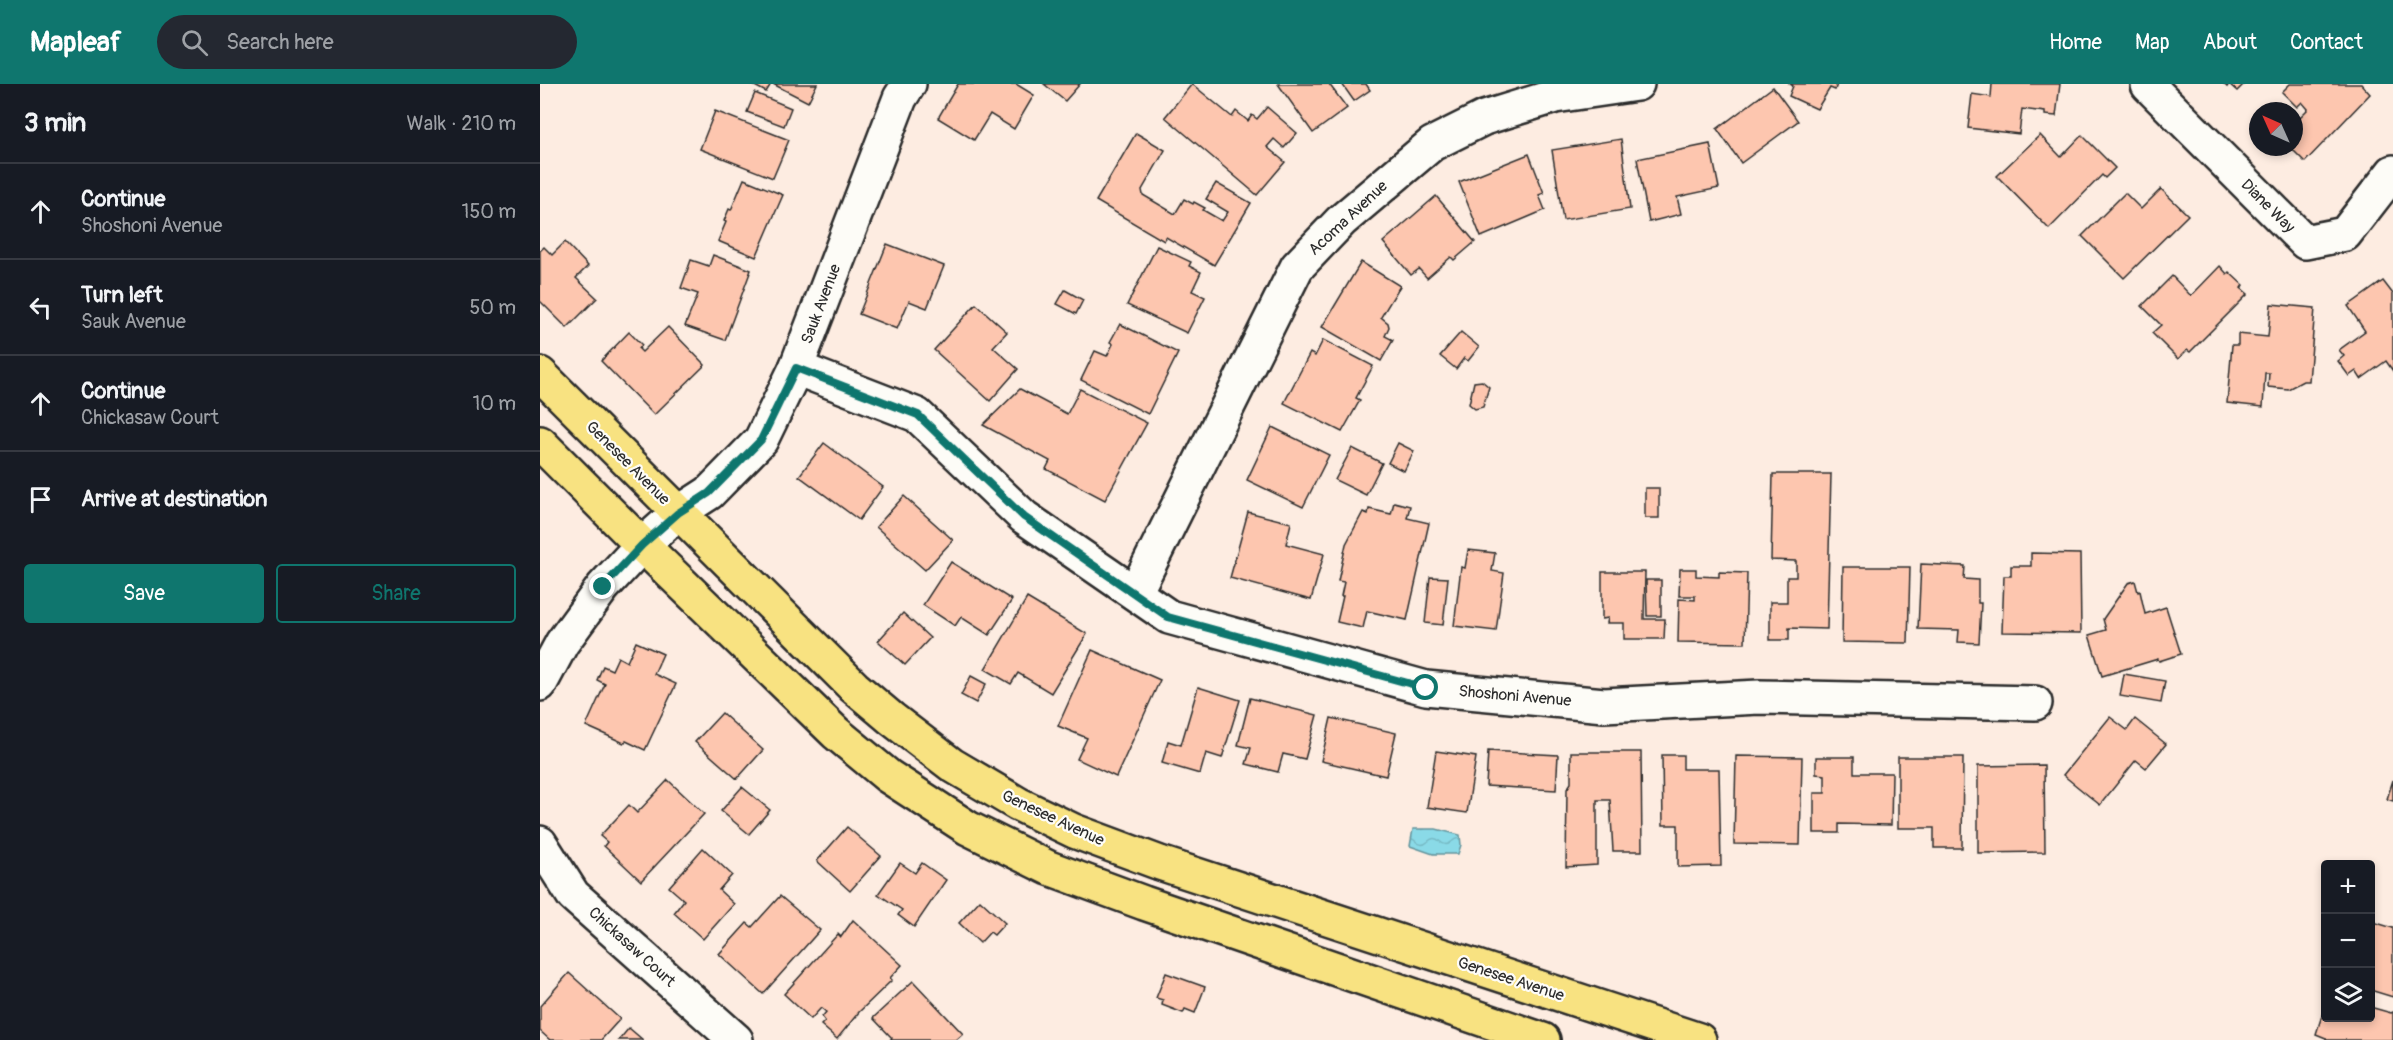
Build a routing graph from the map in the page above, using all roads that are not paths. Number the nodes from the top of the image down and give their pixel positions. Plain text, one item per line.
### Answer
1 (909, 84) edge
2 (1637, 84) edge
3 (2148, 85) edge
4 (2393, 172) edge
5 (796, 368) junction
6 (540, 374) edge
7 (540, 443) edge
8 (678, 513) junction
9 (642, 545) junction
10 (1135, 593) junction
11 (540, 684) edge
12 (2035, 703) dead end
13 (540, 843) edge
14 (736, 1040) edge
15 (1543, 1040) edge
16 (1699, 1040) edge

1 - 5 street, Sauk Avenue
2 - 10 street, Acoma Avenue
3 - 4 street, Diane Way
5 - 8 street, Sauk Avenue
5 - 10 street, Shoshoni Avenue
6 - 8 main road, Genesee Avenue
7 - 9 main road
8 - 9 street, Sauk Avenue
8 - 16 main road, Genesee Avenue
9 - 11 street
9 - 15 main road
10 - 12 street, Shoshoni Avenue
13 - 14 street, Chickasaw Court

